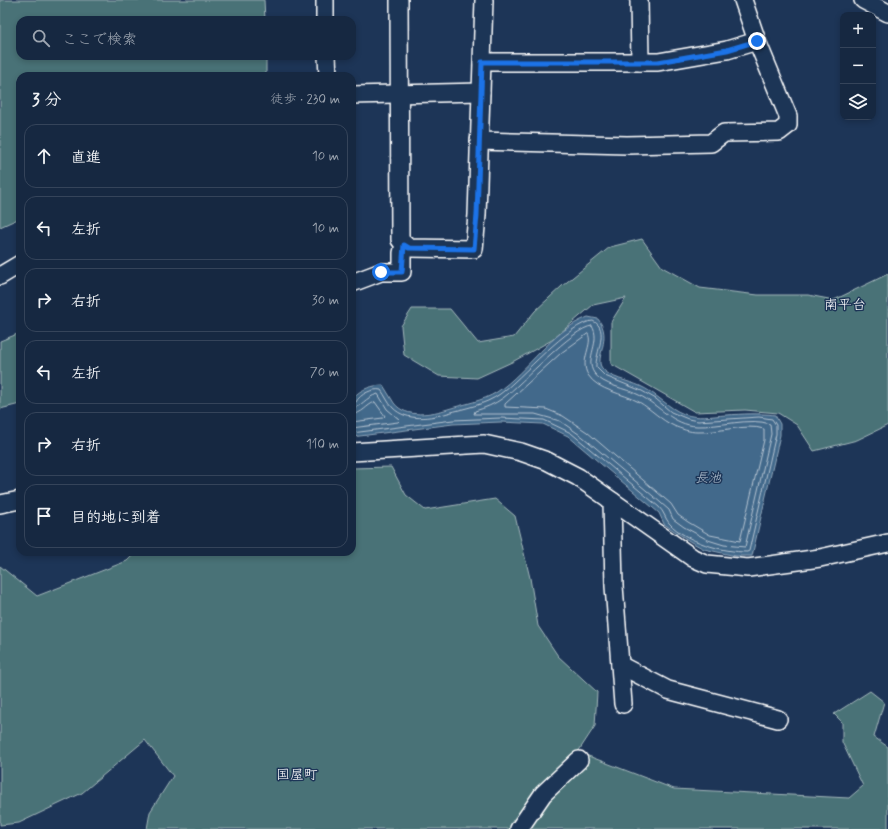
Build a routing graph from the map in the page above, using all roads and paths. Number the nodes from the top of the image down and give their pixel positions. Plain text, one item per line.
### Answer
1 (325, 0) edge
2 (399, 0) edge
3 (484, 0) edge
4 (639, 0) edge
5 (743, 0) edge
6 (863, 0) edge
7 (888, 12) edge
8 (325, 16) edge
9 (757, 41) junction
10 (327, 60) edge
11 (482, 62) junction
12 (640, 62) junction
13 (328, 72) edge
14 (481, 92) junction
15 (356, 95) edge
16 (399, 95) junction
17 (479, 142) junction
18 (404, 245) junction
19 (16, 266) edge
20 (0, 276) edge
21 (356, 282) edge
22 (356, 452) edge
23 (16, 501) edge
24 (612, 501) junction
25 (0, 504) edge
26 (888, 543) edge
27 (620, 665) junction
28 (623, 704) dead end
29 (778, 719) dead end
30 (579, 760) dead end
31 (519, 829) edge

1 - 8 street
2 - 16 street
3 - 11 street
4 - 12 street
5 - 9 street
6 - 7 street
9 - 12 street
9 - 17 street
10 - 13 street
11 - 12 street
11 - 14 street
14 - 16 street
14 - 17 street
15 - 16 street
16 - 18 street
17 - 18 street
18 - 21 street
19 - 20 street
22 - 24 street
23 - 25 street
24 - 26 street
24 - 27 street
27 - 28 street
27 - 29 street
30 - 31 street

